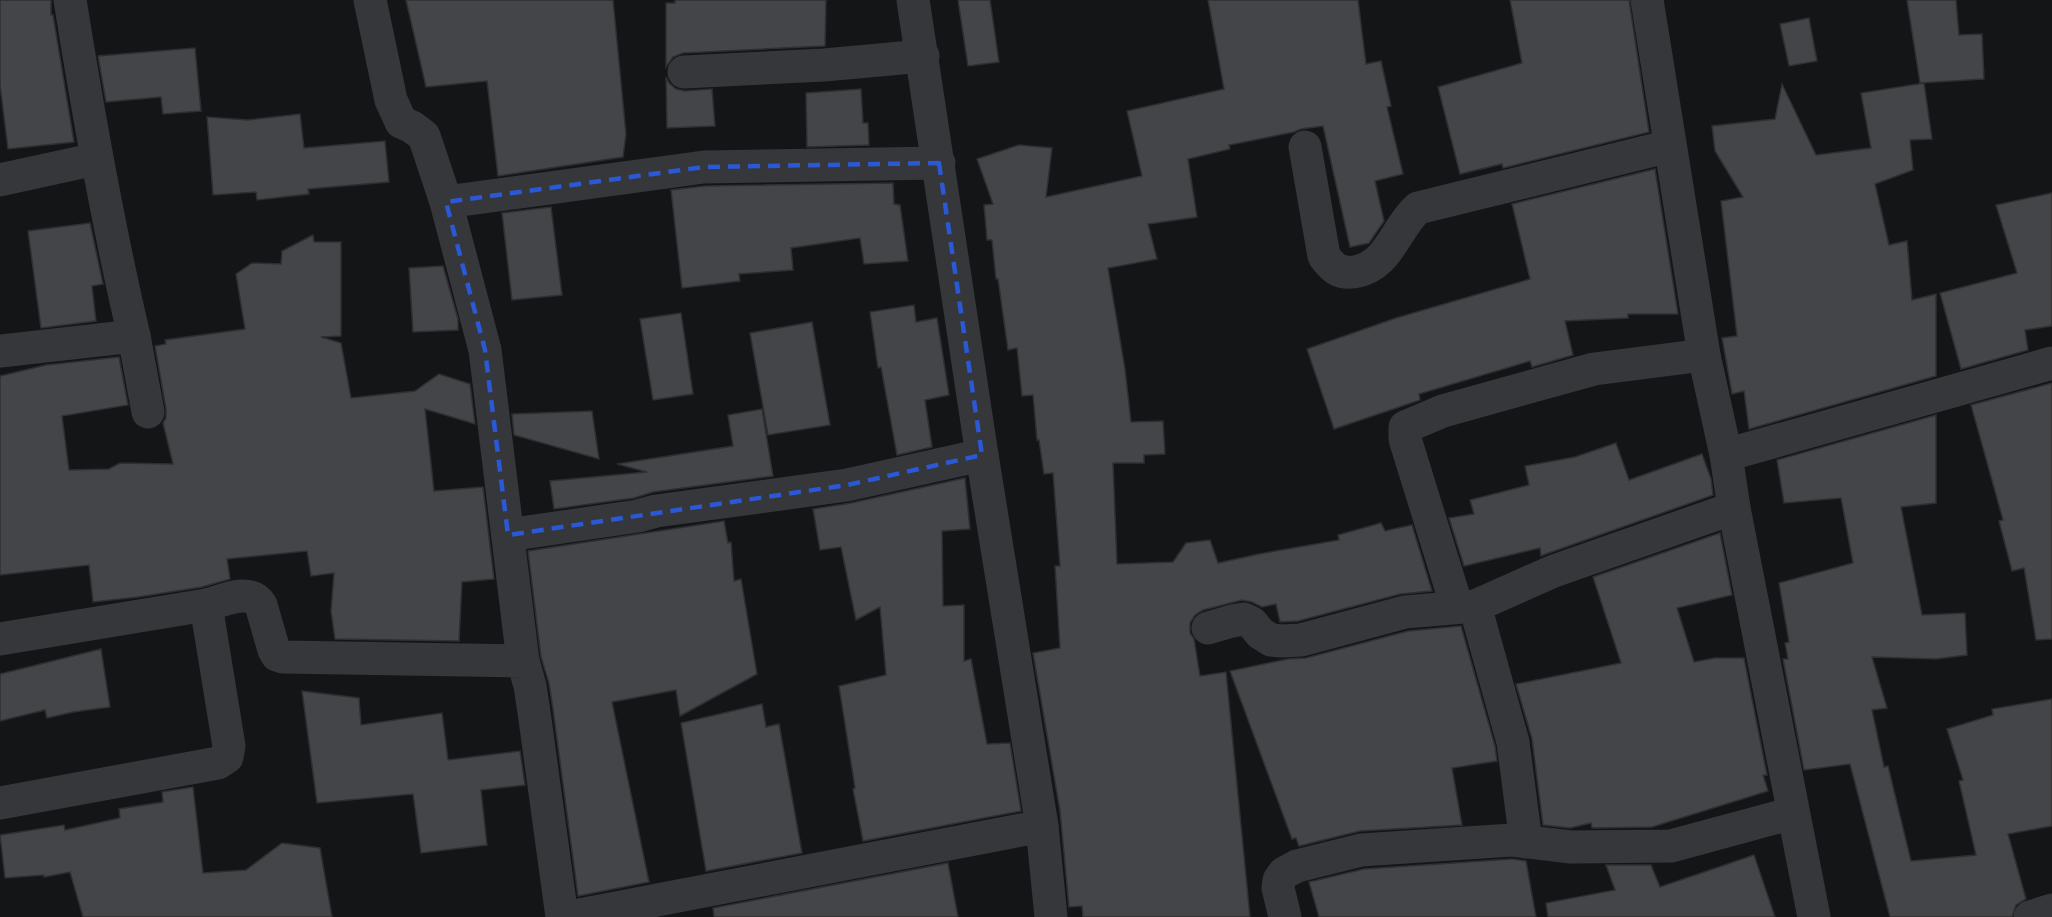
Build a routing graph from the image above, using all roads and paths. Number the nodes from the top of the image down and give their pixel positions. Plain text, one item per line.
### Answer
1 (70, 0) edge
2 (370, 0) edge
3 (913, 0) edge
4 (1647, 0) edge
5 (923, 56) junction
6 (684, 72) dead end
7 (1670, 146) junction
8 (1305, 147) dead end
9 (96, 159) junction
10 (939, 163) junction
11 (0, 180) edge
12 (446, 202) junction
13 (134, 336) junction
14 (0, 351) edge
15 (1704, 355) junction
16 (2052, 363) edge
17 (148, 412) dead end
18 (982, 455) junction
19 (1726, 455) junction
20 (1734, 508) junction
21 (508, 535) junction
22 (206, 605) junction
23 (1466, 607) junction
24 (1208, 628) dead end
25 (0, 639) edge
26 (523, 661) junction
27 (0, 803) edge
28 (1793, 813) junction
29 (1042, 826) junction
30 (1526, 842) junction
31 (2052, 910) edge
32 (562, 917) edge
33 (569, 917) edge
34 (1051, 917) edge
35 (1285, 917) edge
36 (1814, 917) edge
37 (2030, 917) edge

1 - 9 street
2 - 12 street
3 - 5 street
4 - 7 street
5 - 6 street
5 - 10 street
7 - 8 street
7 - 15 street
9 - 11 street
9 - 13 street
10 - 12 street
10 - 18 street
12 - 21 street
13 - 14 street
13 - 17 street
15 - 19 street
15 - 23 street
16 - 19 street
18 - 21 street
18 - 29 street
19 - 20 street
20 - 23 street
20 - 28 street
21 - 26 street
22 - 25 street
22 - 26 street
22 - 27 street
23 - 24 street
23 - 30 street
26 - 32 street
28 - 30 street
28 - 36 street
29 - 33 street
29 - 34 street
30 - 35 street
31 - 37 street

